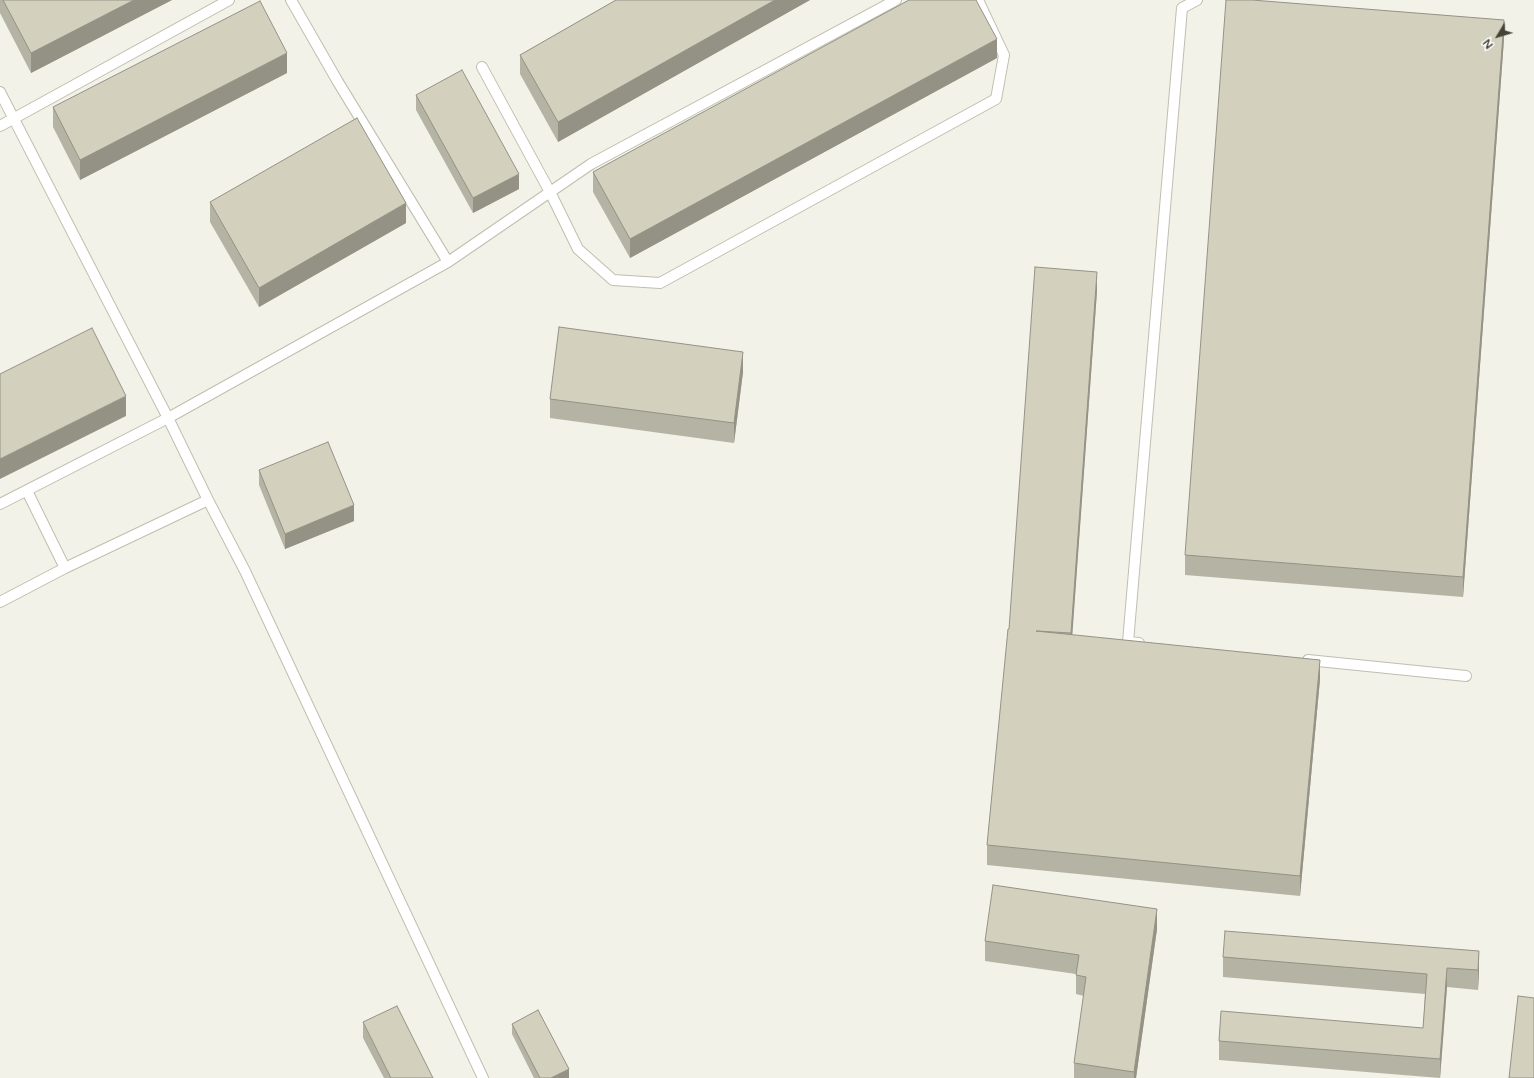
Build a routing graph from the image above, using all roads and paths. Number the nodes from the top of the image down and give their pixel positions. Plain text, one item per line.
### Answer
1 (230, 0) edge
2 (291, 0) edge
3 (896, 0) edge
4 (978, 0) edge
5 (1197, 0) edge
6 (482, 67) dead end
7 (0, 92) edge
8 (14, 118) junction
9 (0, 126) edge
10 (550, 192) junction
11 (448, 262) junction
12 (168, 418) junction
13 (27, 490) junction
14 (208, 500) junction
15 (0, 504) edge
16 (65, 568) junction
17 (0, 602) edge
18 (1152, 644) edge
19 (1301, 659) edge
20 (1466, 676) dead end
21 (483, 1078) edge

1 - 8 lane
2 - 11 lane
3 - 10 lane
4 - 10 lane
5 - 18 lane
6 - 10 lane
7 - 8 lane
8 - 9 lane
8 - 12 lane
10 - 11 lane
11 - 12 lane
12 - 13 lane
12 - 14 lane
13 - 15 lane
13 - 16 lane
14 - 16 lane
14 - 21 lane
16 - 17 lane
19 - 20 lane

